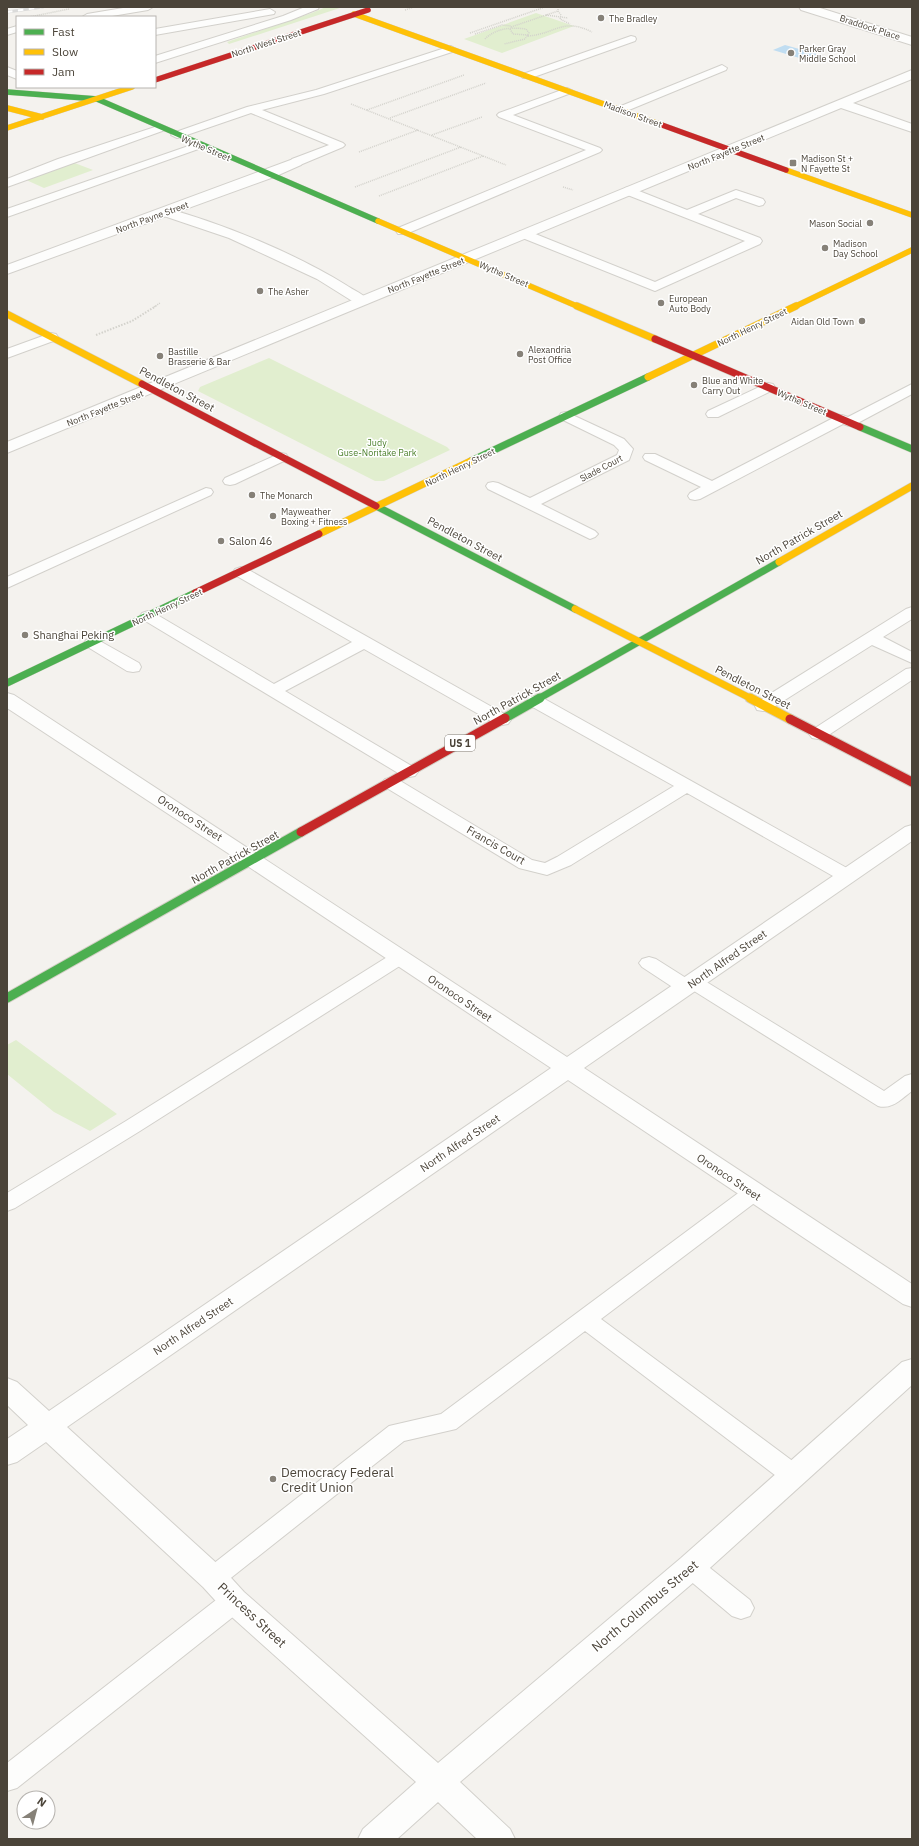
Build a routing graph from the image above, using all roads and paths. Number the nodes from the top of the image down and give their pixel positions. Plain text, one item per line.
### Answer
1 (148, 7) edge
2 (251, 7) edge
3 (314, 7) edge
4 (377, 7) edge
5 (545, 7) edge
6 (558, 7) edge
7 (805, 7) edge
8 (73, 8) dead end
9 (280, 9) dead end
10 (223, 10) dead end
11 (558, 11) junction
12 (354, 14) junction
13 (546, 15) junction
14 (32, 16) edge
15 (93, 16) edge
16 (560, 17) junction
17 (568, 18) dead end
18 (199, 25) junction
19 (571, 25) junction
20 (507, 29) junction
21 (510, 29) junction
22 (156, 32) edge
23 (597, 33) dead end
24 (528, 36) junction
25 (223, 38) junction
26 (630, 39) dead end
27 (912, 41) edge
28 (486, 42) dead end
29 (437, 44) junction
30 (500, 45) dead end
31 (450, 49) junction
32 (156, 60) edge
33 (494, 65) junction
34 (722, 68) dead end
35 (7, 70) edge
36 (516, 72) junction
37 (912, 74) edge
38 (16, 75) edge
39 (528, 76) junction
40 (156, 80) edge
41 (129, 88) edge
42 (567, 91) junction
43 (7, 92) edge
44 (320, 92) junction
45 (7, 96) edge
46 (97, 99) junction
47 (842, 104) junction
48 (7, 108) edge
49 (251, 109) junction
50 (367, 110) junction
51 (620, 110) junction
52 (503, 115) junction
53 (42, 117) junction
54 (389, 119) junction
55 (7, 128) edge
56 (161, 128) junction
57 (912, 128) edge
58 (418, 130) junction
59 (177, 135) junction
60 (431, 135) junction
61 (200, 145) junction
62 (339, 146) junction
63 (462, 147) junction
64 (731, 150) junction
65 (483, 156) junction
66 (296, 162) joint
67 (269, 174) junction
68 (533, 176) junction
69 (7, 183) edge
70 (629, 192) junction
71 (325, 198) junction
72 (604, 202) junction
73 (759, 202) dead end
74 (349, 208) junction
75 (165, 212) junction
76 (7, 213) edge
77 (687, 214) junction
78 (912, 215) edge
79 (402, 231) junction
80 (524, 234) junction
81 (912, 250) edge
82 (466, 258) junction
83 (7, 270) edge
84 (362, 301) junction
85 (160, 303) dead end
86 (7, 314) edge
87 (96, 335) dead end
88 (51, 337) junction
89 (7, 354) edge
90 (694, 355) junction
91 (768, 387) junction
92 (912, 388) edge
93 (152, 389) junction
94 (713, 414) dead end
95 (566, 416) junction
96 (845, 420) junction
97 (7, 448) edge
98 (912, 449) edge
99 (281, 457) junction
100 (650, 458) dead end
101 (230, 481) dead end
102 (493, 486) dead end
103 (912, 486) edge
104 (713, 487) junction
105 (206, 492) dead end
106 (695, 496) dead end
107 (530, 504) junction
108 (378, 507) junction
109 (590, 534) dead end
110 (241, 572) junction
111 (7, 583) edge
112 (912, 612) edge
113 (148, 616) junction
114 (871, 638) junction
115 (364, 642) junction
116 (640, 642) junction
117 (92, 643) junction
118 (912, 658) edge
119 (133, 667) dead end
120 (912, 673) edge
121 (7, 683) edge
122 (273, 691) junction
123 (7, 699) edge
124 (535, 701) junction
125 (763, 706) junction
126 (502, 720) junction
127 (818, 734) junction
128 (409, 772) junction
129 (912, 782) edge
130 (391, 783) junction
131 (685, 786) junction
132 (912, 831) edge
133 (254, 860) junction
134 (847, 876) junction
135 (399, 958) junction
136 (649, 963) dead end
137 (690, 984) junction
138 (7, 998) edge
139 (567, 1069) junction
140 (912, 1081) edge
141 (753, 1193) junction
142 (7, 1203) edge
143 (912, 1297) edge
144 (584, 1319) junction
145 (912, 1369) edge
146 (7, 1389) edge
147 (47, 1426) junction
148 (7, 1454) edge
149 (794, 1475) junction
150 (690, 1567) junction
151 (213, 1578) junction
152 (234, 1601) junction
153 (741, 1608) dead end
154 (7, 1779) edge
155 (438, 1782) junction
156 (374, 1839) edge
157 (499, 1839) edge

1 - 15 lane
2 - 10 lane
3 - 25 lane
4 - 12 main road, North West Street
5 - 29 path
6 - 11 path
7 - 27 street, Braddock Place
8 - 14 path
9 - 18 lane
11 - 13 path
11 - 16 path
12 - 29 main road, Madison Street
12 - 40 main road, North West Street
13 - 16 path
13 - 20 path
16 - 17 path
16 - 19 path
18 - 22 lane
18 - 25 lane
19 - 23 path
19 - 24 path
20 - 21 path
20 - 28 path
21 - 24 path
21 - 24 path
24 - 30 path
25 - 32 lane
26 - 39 lane
29 - 31 main road, Madison Street
31 - 33 main road, Madison Street
31 - 44 lane
33 - 36 main road, Madison Street
33 - 50 path
34 - 51 lane
35 - 38 lane
36 - 39 main road, Madison Street
36 - 54 path
37 - 47 street, North Fayette Street
39 - 42 main road, Madison Street
41 - 46 main road
42 - 51 main road, Madison Street
42 - 52 lane
43 - 46 main road
44 - 49 lane
44 - 50 path
45 - 53 main road
46 - 53 main road
46 - 56 main road, Wythe Street
47 - 57 street
47 - 64 street, North Fayette Street
48 - 53 main road
49 - 59 lane
49 - 62 lane
50 - 54 path
51 - 64 main road, Madison Street
52 - 60 path
52 - 68 lane
53 - 55 main road
54 - 58 path
56 - 59 main road, Wythe Street
56 - 69 lane
58 - 60 path
58 - 62 path
59 - 61 main road, Wythe Street
60 - 63 path
61 - 67 main road, Wythe Street
61 - 76 lane
62 - 66 lane
63 - 65 path
63 - 71 path
64 - 70 street, North Fayette Street
64 - 78 main road, Madison Street
65 - 68 path
65 - 74 path
66 - 67 street, North Payne Street
67 - 71 main road, Wythe Street
67 - 75 street, North Payne Street
68 - 72 path
68 - 79 lane
70 - 72 street, North Fayette Street
70 - 77 lane
71 - 74 main road, Wythe Street
72 - 80 street, North Fayette Street
73 - 77 lane
74 - 79 main road, Wythe Street
75 - 83 street, North Payne Street
75 - 84 lane
77 - 80 lane
79 - 82 main road, Wythe Street
80 - 82 street, North Fayette Street
81 - 90 main road, North Henry Street
82 - 84 street, North Fayette Street
82 - 90 main road, Wythe Street
84 - 93 street, North Fayette Street
85 - 87 path
86 - 88 main road, Pendleton Street
88 - 89 lane
88 - 93 main road, Pendleton Street
90 - 91 main road, Wythe Street
90 - 95 main road, North Henry Street
91 - 94 lane
91 - 96 main road, Wythe Street
92 - 96 lane
93 - 97 street, North Fayette Street
93 - 99 main road, Pendleton Street
95 - 107 lane, Slade Court
95 - 108 main road, North Henry Street
96 - 98 main road, Wythe Street
96 - 104 lane
99 - 101 lane
99 - 108 main road, Pendleton Street
100 - 104 lane
102 - 107 lane
103 - 116 main road, North Patrick Street / US 1
104 - 106 lane
105 - 111 lane
107 - 109 lane
108 - 110 main road, North Henry Street
108 - 116 main road, Pendleton Street
110 - 113 main road, North Henry Street
110 - 115 lane
112 - 114 lane
113 - 117 main road, North Henry Street
113 - 122 lane
114 - 118 lane
114 - 125 lane
115 - 122 lane
115 - 126 lane
116 - 124 main road, North Patrick Street / US 1
116 - 125 main road, Pendleton Street
117 - 119 lane
117 - 121 main road, North Henry Street
120 - 127 lane
122 - 128 lane
123 - 133 street, Oronoco Street
124 - 126 main road, North Patrick Street / US 1
124 - 131 lane
125 - 127 main road, Pendleton Street
126 - 128 main road, North Patrick Street / US 1
127 - 129 main road, Pendleton Street
128 - 130 main road, North Patrick Street / US 1
130 - 131 lane, Francis Court
130 - 133 main road, North Patrick Street / US 1
131 - 134 lane
132 - 134 street, North Alfred Street
133 - 135 street, Oronoco Street
133 - 138 main road, North Patrick Street / US 1
134 - 137 street, North Alfred Street
135 - 139 street, Oronoco Street
135 - 142 lane
136 - 137 lane
137 - 139 street, North Alfred Street
137 - 140 lane
139 - 141 street, Oronoco Street
139 - 147 street, North Alfred Street
141 - 143 street, Oronoco Street
141 - 144 lane
144 - 149 lane
144 - 151 lane
145 - 149 street, North Columbus Street
146 - 147 street, Princess Street
147 - 148 street, North Alfred Street
147 - 151 street, Princess Street
149 - 150 street, North Columbus Street
150 - 153 lane
150 - 155 street, North Columbus Street
151 - 152 street, Princess Street
152 - 154 lane
152 - 155 street, Princess Street
155 - 156 street, North Columbus Street
155 - 157 street, Princess Street

